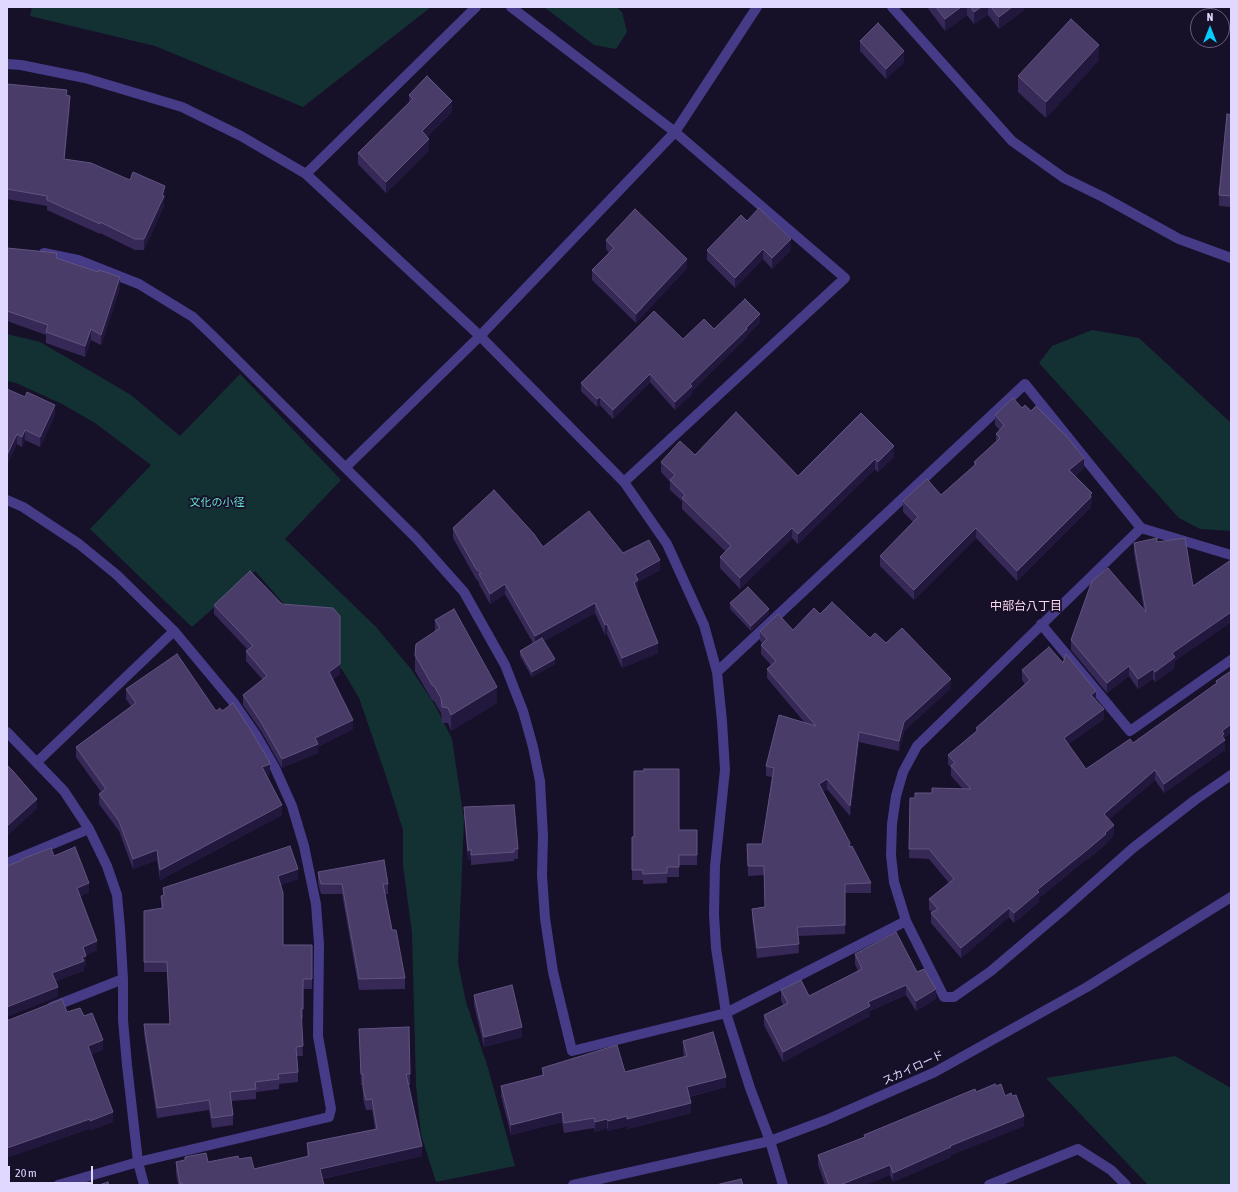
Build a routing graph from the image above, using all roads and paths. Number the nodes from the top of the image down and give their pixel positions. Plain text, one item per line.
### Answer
1 (476, 7) edge
2 (512, 7) edge
3 (757, 7) edge
4 (892, 7) edge
5 (7, 64) edge
6 (675, 132) junction
7 (306, 174) junction
8 (36, 252) edge
9 (1231, 258) edge
10 (480, 336) junction
11 (346, 467) junction
12 (624, 482) junction
13 (7, 500) edge
14 (1141, 528) junction
15 (1231, 555) edge
16 (1041, 624) junction
17 (174, 631) junction
18 (1231, 660) edge
19 (717, 672) junction
20 (7, 732) edge
21 (37, 762) junction
22 (1231, 775) edge
23 (89, 829) junction
24 (7, 863) edge
25 (1231, 897) edge
26 (906, 921) junction
27 (123, 979) junction
28 (43, 1010) edge
29 (726, 1013) junction
30 (770, 1141) junction
31 (138, 1162) junction
32 (58, 1185) edge
33 (144, 1185) edge
34 (573, 1185) edge
35 (783, 1185) edge
36 (989, 1185) edge
37 (1126, 1185) edge

1 - 7 street
2 - 6 street
3 - 6 street
4 - 9 street
5 - 7 street
6 - 10 street
6 - 12 street
7 - 10 street
8 - 11 street
10 - 11 street
10 - 12 street
11 - 29 street
12 - 19 street
13 - 17 street
14 - 15 street
14 - 16 street
14 - 19 street
16 - 18 street
16 - 26 street
17 - 21 street
17 - 31 street
19 - 29 street
20 - 21 street
21 - 23 street
22 - 26 street
23 - 24 street
23 - 27 street
25 - 30 street, スカイロード
26 - 29 street
27 - 28 street
27 - 31 street
29 - 30 street
30 - 34 street, スカイロード
30 - 35 street
31 - 32 street
31 - 33 street
36 - 37 street

